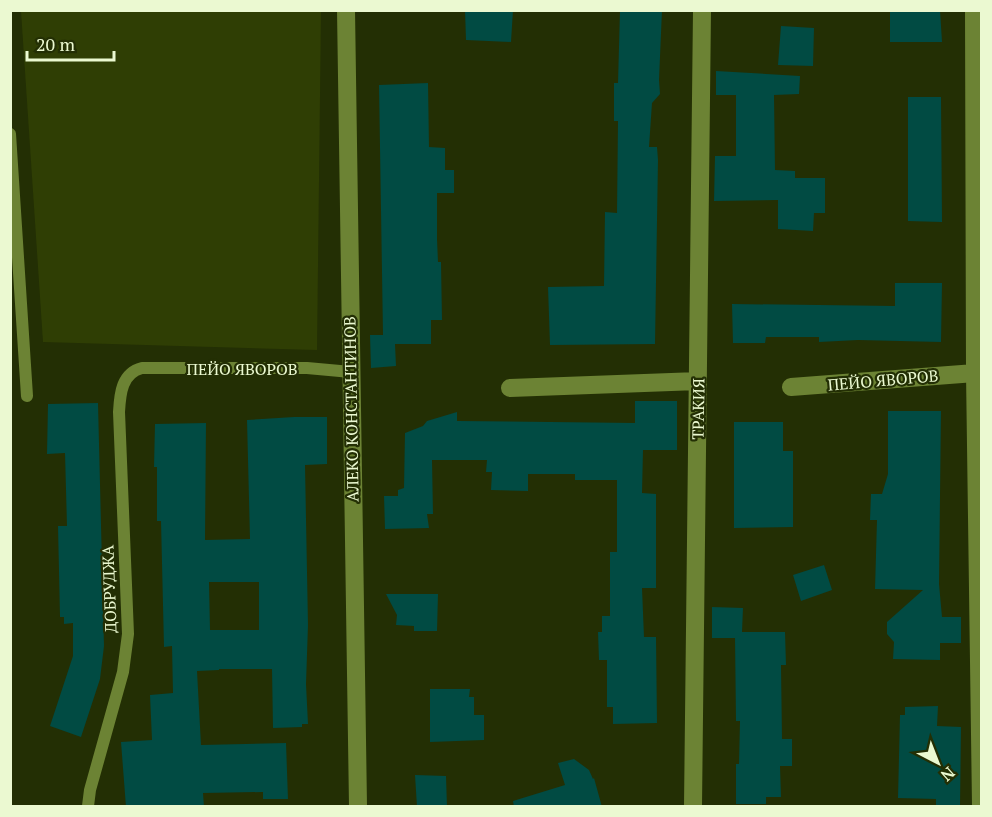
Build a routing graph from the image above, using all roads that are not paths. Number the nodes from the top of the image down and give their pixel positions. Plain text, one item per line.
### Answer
1 (346, 10) edge
2 (702, 10) edge
3 (974, 10) edge
4 (10, 134) edge
5 (134, 370) joint
6 (351, 372) junction
7 (975, 373) junction
8 (698, 381) junction
9 (791, 387) dead end
10 (510, 388) dead end
11 (27, 396) dead end
12 (88, 807) edge
13 (358, 807) edge
14 (693, 807) edge
15 (981, 807) edge

1 - 6 street, АЛЕКО КОНСТАНТИНОВ
2 - 8 street, ТРАКИЯ
3 - 7 street
4 - 11 lane
5 - 6 lane, ПЕЙО ЯВОРОВ
5 - 12 lane, ДОБРУДЖА
6 - 13 street, АЛЕКО КОНСТАНТИНОВ
7 - 9 street, ПЕЙО ЯВОРОВ
7 - 15 street
8 - 10 street
8 - 14 street, ТРАКИЯ

